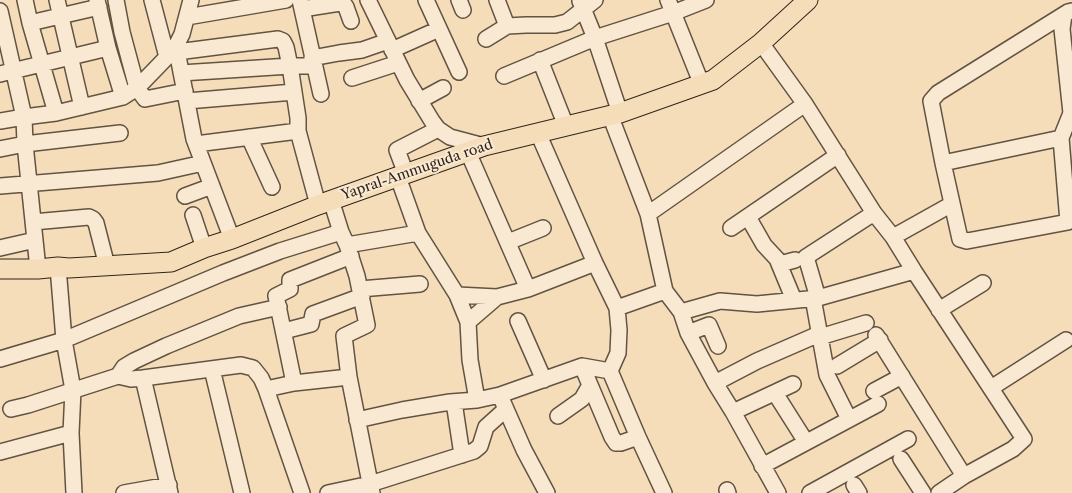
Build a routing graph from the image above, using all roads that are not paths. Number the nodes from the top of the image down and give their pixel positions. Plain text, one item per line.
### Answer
1 (25, 0) edge
2 (57, 0) edge
3 (116, 0) edge
4 (152, 0) edge
5 (191, 0) edge
6 (286, 0) edge
7 (368, 0) edge
8 (426, 0) edge
9 (496, 0) edge
10 (706, 0) edge
11 (808, 0) edge
12 (98, 3) edge
13 (586, 3) edge
14 (301, 5) edge
15 (670, 6) edge
16 (0, 11) edge
17 (1068, 13) edge
18 (61, 15) junction
19 (186, 17) junction
20 (351, 21) dead end
21 (30, 23) junction
22 (507, 26) junction
23 (439, 28) junction
24 (595, 38) junction
25 (486, 39) dead end
26 (761, 43) junction
27 (108, 48) junction
28 (173, 51) junction
29 (393, 52) junction
30 (70, 58) junction
31 (540, 60) junction
32 (313, 62) junction
33 (41, 64) junction
34 (290, 66) junction
35 (7, 72) edge
36 (459, 72) dead end
37 (181, 73) junction
38 (504, 76) dead end
39 (352, 78) dead end
40 (702, 85) junction
41 (137, 88) junction
42 (443, 88) dead end
43 (294, 92) junction
44 (321, 94) dead end
45 (186, 96) junction
46 (123, 97) junction
47 (420, 101) junction
48 (805, 104) junction
49 (82, 107) junction
50 (56, 113) junction
51 (615, 114) junction
52 (24, 116) junction
53 (0, 121) edge
54 (566, 126) junction
55 (438, 129) junction
56 (298, 131) junction
57 (120, 133) dead end
58 (538, 133) junction
59 (249, 137) junction
60 (1061, 138) junction
61 (25, 144) junction
62 (196, 144) junction
63 (0, 149) edge
64 (476, 149) junction
65 (838, 155) junction
66 (203, 163) junction
67 (943, 163) junction
68 (402, 175) junction
69 (28, 183) junction
70 (0, 186) edge
71 (212, 186) junction
72 (272, 187) dead end
73 (185, 196) dead end
74 (324, 202) junction
75 (952, 204) junction
76 (874, 213) junction
77 (648, 214) junction
78 (193, 215) dead end
79 (748, 217) junction
80 (33, 222) junction
81 (543, 228) dead end
82 (732, 228) dead end
83 (418, 233) junction
84 (893, 237) junction
85 (232, 239) junction
86 (35, 240) junction
87 (508, 242) junction
88 (346, 244) junction
89 (0, 248) edge
90 (204, 248) junction
91 (795, 260) dead end
92 (595, 263) junction
93 (780, 264) junction
94 (107, 266) junction
95 (58, 267) junction
96 (0, 269) edge
97 (38, 269) junction
98 (914, 271) junction
99 (983, 283) dead end
100 (420, 284) dead end
101 (528, 289) junction
102 (665, 291) junction
103 (361, 293) junction
104 (457, 295) junction
105 (498, 297) junction
106 (815, 298) junction
107 (794, 300) junction
108 (279, 307) junction
109 (617, 308) junction
110 (940, 310) junction
111 (681, 312) junction
112 (518, 321) dead end
113 (468, 322) junction
114 (866, 323) dead end
115 (284, 331) junction
116 (688, 333) junction
117 (820, 336) junction
118 (64, 340) junction
119 (1066, 340) dead end
120 (718, 346) dead end
121 (0, 359) edge
122 (582, 366) junction
123 (838, 366) dead end
124 (212, 369) junction
125 (610, 370) junction
126 (118, 376) junction
127 (902, 376) junction
128 (348, 377) junction
129 (143, 378) junction
130 (544, 380) junction
131 (294, 383) junction
132 (715, 384) junction
133 (793, 384) dead end
134 (590, 385) junction
135 (991, 388) junction
136 (72, 390) junction
137 (266, 390) junction
138 (775, 393) junction
139 (477, 400) junction
140 (454, 402) junction
141 (503, 402) junction
142 (11, 409) dead end
143 (733, 412) junction
144 (558, 416) dead end
145 (849, 419) junction
146 (357, 420) junction
147 (71, 433) junction
148 (638, 437) junction
149 (908, 438) dead end
150 (806, 442) junction
151 (0, 452) edge
152 (462, 455) junction
153 (901, 459) dead end
154 (762, 466) junction
155 (964, 476) junction
156 (371, 488) edge
157 (169, 489) edge
158 (816, 492) edge
159 (74, 493) edge
160 (124, 493) edge
161 (242, 493) edge
162 (302, 493) edge
163 (328, 493) edge
164 (547, 493) edge
165 (663, 493) edge
166 (778, 493) edge
167 (923, 493) edge
168 (939, 493) edge

1 - 21 street
2 - 18 street
3 - 41 street
4 - 28 street
5 - 19 street
6 - 19 street
7 - 29 street
8 - 23 street
9 - 22 street
10 - 15 street
11 - 26 main road, Yapral-Ammuguda road
12 - 18 street
12 - 27 street
13 - 22 street
13 - 24 street
14 - 20 street
14 - 32 street
15 - 24 street
15 - 40 street
16 - 35 street
17 - 60 street
17 - 67 street
18 - 21 street
18 - 30 street
19 - 28 street
21 - 33 street
22 - 25 street
23 - 29 street
23 - 36 street
24 - 31 street
24 - 51 street
26 - 40 main road, Yapral-Ammuguda road
26 - 48 street
27 - 30 street
27 - 46 street
28 - 34 street
28 - 37 street
28 - 41 street
29 - 32 street
29 - 39 street
29 - 47 street
30 - 33 street
30 - 49 street
31 - 38 street
31 - 54 street
32 - 34 street
32 - 44 street
33 - 35 street
33 - 50 street
34 - 37 street
34 - 43 street
35 - 52 street
37 - 45 street
40 - 51 main road, Yapral-Ammuguda road
41 - 45 street
41 - 46 street
42 - 47 street
43 - 45 street
43 - 56 street
45 - 62 street
46 - 49 street
47 - 55 street
48 - 65 street
48 - 77 street
49 - 50 street
50 - 52 street
51 - 54 main road, Yapral-Ammuguda road
51 - 77 street
52 - 53 street
52 - 61 street
54 - 58 main road, Yapral-Ammuguda road
55 - 64 street
55 - 68 street
56 - 59 street
56 - 74 street
57 - 61 street
58 - 64 main road, Yapral-Ammuguda road
58 - 92 street
59 - 62 street
59 - 72 street
60 - 67 street
60 - 75 street
61 - 63 street
61 - 69 street
62 - 66 street
64 - 68 main road, Yapral-Ammuguda road
64 - 87 street
65 - 76 street
65 - 79 street
66 - 69 street
66 - 71 street
67 - 75 street
68 - 74 main road, Yapral-Ammuguda road
68 - 83 street
69 - 70 street
69 - 80 street
71 - 73 street
71 - 85 street
74 - 85 main road, Yapral-Ammuguda road
74 - 88 street
75 - 84 street
76 - 84 street
76 - 106 street
77 - 102 street
78 - 90 street
79 - 82 street
79 - 93 street
80 - 86 street
80 - 94 street
81 - 87 street
83 - 88 street
83 - 104 street
84 - 98 street
85 - 90 main road, Yapral-Ammuguda road
86 - 89 street
86 - 97 street
87 - 101 street
88 - 103 street
88 - 108 street
88 - 118 street
90 - 94 main road, Yapral-Ammuguda road
91 - 93 street
92 - 101 street
92 - 109 street
93 - 107 street
94 - 95 main road, Yapral-Ammuguda road
95 - 97 main road, Yapral-Ammuguda road
95 - 118 street
96 - 97 main road, Yapral-Ammuguda road
98 - 106 street
98 - 110 street
99 - 110 street
100 - 103 street
101 - 105 street
102 - 109 street
102 - 111 street
103 - 115 street
103 - 128 street
104 - 105 street
104 - 113 street
105 - 113 street
106 - 107 street
106 - 117 street
107 - 111 street
108 - 115 street
108 - 126 street
109 - 125 street
110 - 135 street
111 - 116 street
112 - 130 street
113 - 139 street
114 - 117 street
115 - 131 street
116 - 120 street
116 - 132 street
117 - 132 street
117 - 145 street
118 - 121 street
118 - 136 street
119 - 135 street
122 - 125 street
122 - 130 street
122 - 134 street
123 - 127 street
124 - 129 street
124 - 137 street
124 - 161 street
125 - 148 street
126 - 129 street
126 - 136 street
127 - 145 street
127 - 155 street
128 - 131 street
128 - 146 street
129 - 157 street
130 - 141 street
131 - 137 street
132 - 143 street
133 - 138 street
134 - 144 street
134 - 148 street
135 - 155 street
136 - 142 street
136 - 147 street
137 - 162 street
138 - 143 street
138 - 150 street
139 - 140 street
139 - 141 street
140 - 146 street
140 - 152 street
141 - 152 street
141 - 164 street
143 - 154 street
145 - 150 street
146 - 156 street
147 - 151 street
147 - 159 street
148 - 165 street
149 - 158 street
150 - 154 street
152 - 156 street
153 - 167 street
154 - 166 street
155 - 168 street
156 - 163 street
157 - 160 street

